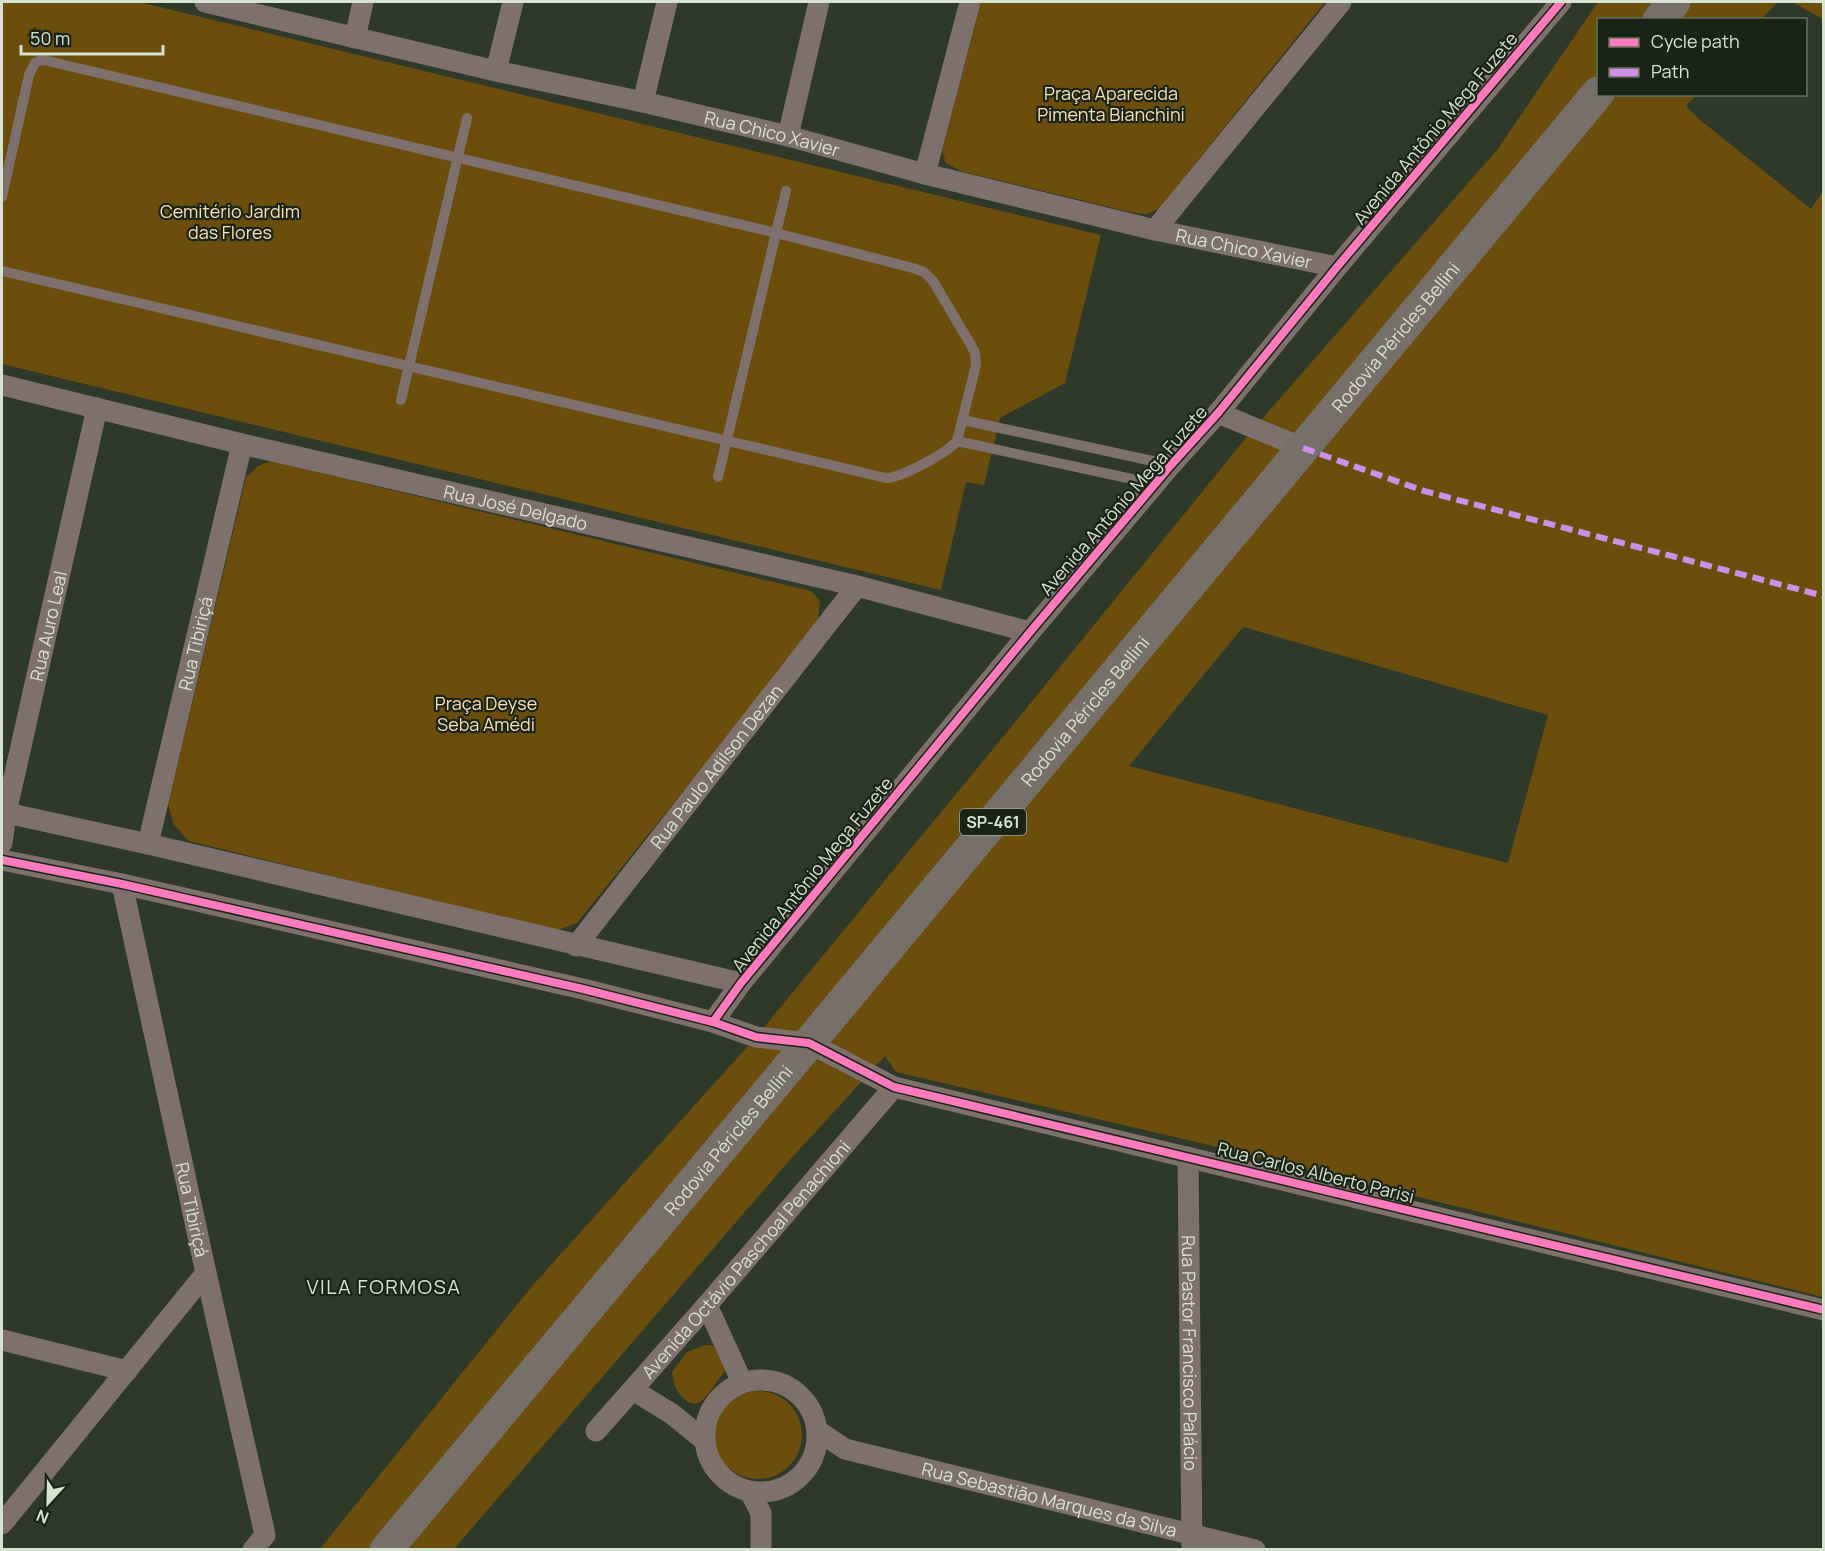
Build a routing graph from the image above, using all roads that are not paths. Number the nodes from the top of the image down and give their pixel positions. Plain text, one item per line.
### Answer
1 (207, 2) edge
2 (363, 2) edge
3 (513, 2) edge
4 (667, 2) edge
5 (819, 2) edge
6 (970, 2) edge
7 (1341, 2) edge
8 (1561, 2) edge
9 (1674, 2) edge
10 (1661, 18) edge
11 (355, 38) junction
12 (496, 71) junction
13 (1597, 95) edge
14 (643, 102) junction
15 (467, 117) dead end
16 (788, 136) junction
17 (457, 158) junction
18 (925, 174) junction
19 (786, 191) dead end
20 (2, 197) edge
21 (1155, 230) junction
22 (776, 233) junction
23 (1337, 267) junction
24 (2, 271) edge
25 (409, 367) junction
26 (2, 385) edge
27 (401, 400) dead end
28 (97, 408) junction
29 (1218, 414) junction
30 (963, 420) junction
31 (726, 441) junction
32 (957, 441) junction
33 (242, 444) junction
34 (1303, 448) junction
35 (1171, 465) junction
36 (718, 477) dead end
37 (1155, 484) junction
38 (857, 586) junction
39 (1030, 632) junction
40 (4, 812) edge
41 (2, 843) edge
42 (148, 844) junction
43 (2, 860) edge
44 (122, 884) junction
45 (576, 946) junction
46 (741, 983) junction
47 (713, 1022) junction
48 (809, 1043) junction
49 (894, 1087) junction
50 (1188, 1157) junction
51 (206, 1273) junction
52 (707, 1305) junction
53 (1824, 1310) edge
54 (2, 1340) edge
55 (127, 1371) junction
56 (742, 1382) junction
57 (633, 1390) junction
58 (597, 1431) dead end
59 (818, 1431) junction
60 (704, 1440) junction
61 (845, 1449) junction
62 (814, 1457) junction
63 (774, 1491) junction
64 (750, 1492) junction
65 (760, 1513) junction
66 (2, 1524) edge
67 (1192, 1541) edge
68 (259, 1542) edge
69 (386, 1550) edge
70 (761, 1550) edge
71 (1255, 1550) edge

1 - 11 street, Rua Chico Xavier
2 - 11 street
3 - 12 street
4 - 14 street
5 - 16 street
6 - 18 street
7 - 21 street
8 - 23 street, Avenida Antônio Mega Fuzete
9 - 10 main road
11 - 12 street, Rua Chico Xavier
12 - 14 street, Rua Chico Xavier
13 - 34 main road, Rodovia Péricles Bellini / SP-461
14 - 16 street, Rua Chico Xavier
15 - 17 lane
16 - 18 street, Rua Chico Xavier
17 - 20 lane
17 - 22 lane
17 - 25 lane
18 - 21 street, Rua Chico Xavier
19 - 22 lane
21 - 23 street, Rua Chico Xavier
22 - 30 lane
22 - 31 lane
23 - 29 street, Avenida Antônio Mega Fuzete
24 - 25 lane
25 - 27 lane
25 - 31 lane
26 - 28 street, Rua José Delgado
28 - 33 street, Rua José Delgado
28 - 40 street, Rua Auro Leal
29 - 34 street
29 - 35 street, Avenida Antônio Mega Fuzete
30 - 32 lane
30 - 35 lane
31 - 32 lane
31 - 36 lane
32 - 37 lane
33 - 38 street, Rua José Delgado
33 - 42 street, Rua Tibiriçá
34 - 48 main road, Rodovia Péricles Bellini / SP-461
35 - 37 street, Avenida Antônio Mega Fuzete
37 - 39 street, Avenida Antônio Mega Fuzete
38 - 39 street, Rua José Delgado
38 - 45 street, Rua Paulo Adilson Dezan
39 - 46 street, Avenida Antônio Mega Fuzete
40 - 41 street, Rua Auro Leal
40 - 42 street
42 - 45 street
43 - 44 street
44 - 47 street
44 - 51 street, Rua Tibiriçá
45 - 46 street
46 - 47 street, Avenida Antônio Mega Fuzete
47 - 48 street
48 - 49 street, Rua Carlos Alberto Parisi
48 - 69 main road, Rodovia Péricles Bellini / SP-461
49 - 50 street, Rua Carlos Alberto Parisi
49 - 52 street, Avenida Octávio Paschoal Penachioni
50 - 53 street, Rua Carlos Alberto Parisi
50 - 67 street, Rua Pastor Francisco Palácio
51 - 55 street
51 - 68 street, Rua Tibiriçá
52 - 56 street
52 - 57 street, Avenida Octávio Paschoal Penachioni
54 - 55 street
55 - 66 street
56 - 59 street
56 - 60 street
57 - 58 street, Avenida Octávio Paschoal Penachioni
57 - 60 street
59 - 61 street, Rua Sebastião Marques da Silva
59 - 62 street
60 - 64 street
61 - 62 street, Rua Sebastião Marques da Silva
61 - 67 street, Rua Sebastião Marques da Silva
62 - 63 street
63 - 64 street
63 - 65 street
64 - 65 street
65 - 70 street
67 - 71 street, Rua Sebastião Marques da Silva

